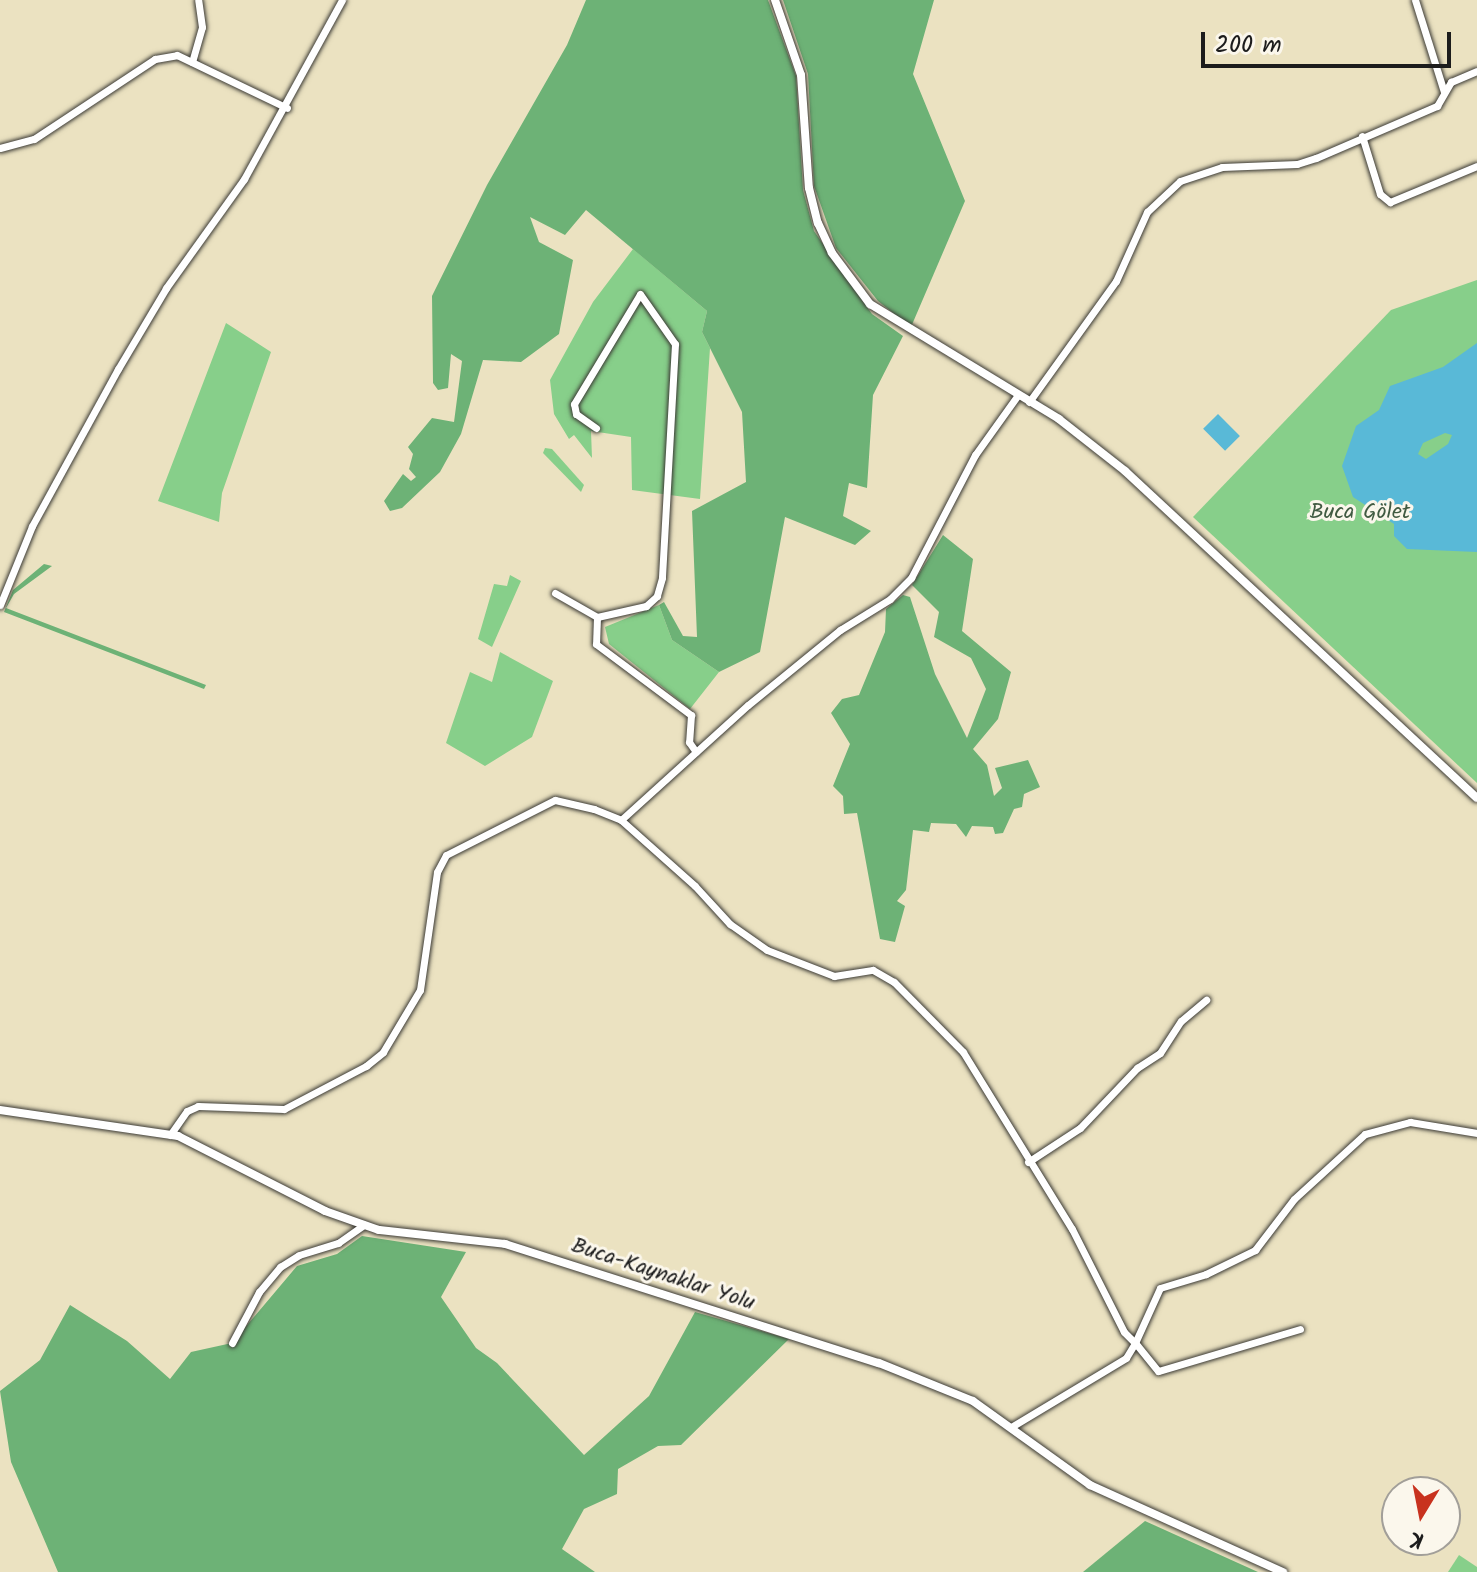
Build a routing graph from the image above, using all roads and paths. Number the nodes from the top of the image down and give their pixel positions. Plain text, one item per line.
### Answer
1 (198, 0) edge
2 (342, 0) edge
3 (775, 0) edge
4 (1415, 0) edge
5 (192, 62) junction
6 (1477, 71) edge
7 (1444, 92) junction
8 (287, 108) junction
9 (1362, 136) junction
10 (0, 148) edge
11 (1477, 166) edge
12 (1018, 395) junction
13 (1029, 402) junction
14 (596, 428) dead end
15 (555, 593) dead end
16 (0, 605) edge
17 (597, 617) junction
18 (696, 752) junction
19 (1477, 798) edge
20 (621, 820) junction
21 (1206, 1000) dead end
22 (0, 1110) edge
23 (1477, 1133) edge
24 (170, 1135) junction
25 (1028, 1162) junction
26 (364, 1225) junction
27 (1300, 1329) dead end
28 (232, 1343) dead end
29 (1135, 1343) junction
30 (1011, 1427) junction
31 (1283, 1572) edge

1 - 5 street
2 - 8 street
3 - 12 street
4 - 7 street
5 - 8 street
5 - 10 street
6 - 7 street
7 - 9 street
8 - 16 street
9 - 11 street
9 - 13 street
12 - 13 street
12 - 18 street
13 - 19 street
14 - 17 street
15 - 17 street
17 - 18 street
18 - 20 street
20 - 24 street
20 - 25 street
21 - 25 street
22 - 24 street, Buca-Kaynaklar Yolu
23 - 29 street
24 - 26 street, Buca-Kaynaklar Yolu
25 - 29 street
26 - 28 street
26 - 30 street, Buca-Kaynaklar Yolu
27 - 29 street
29 - 30 street
30 - 31 street, Buca-Kaynaklar Yolu

